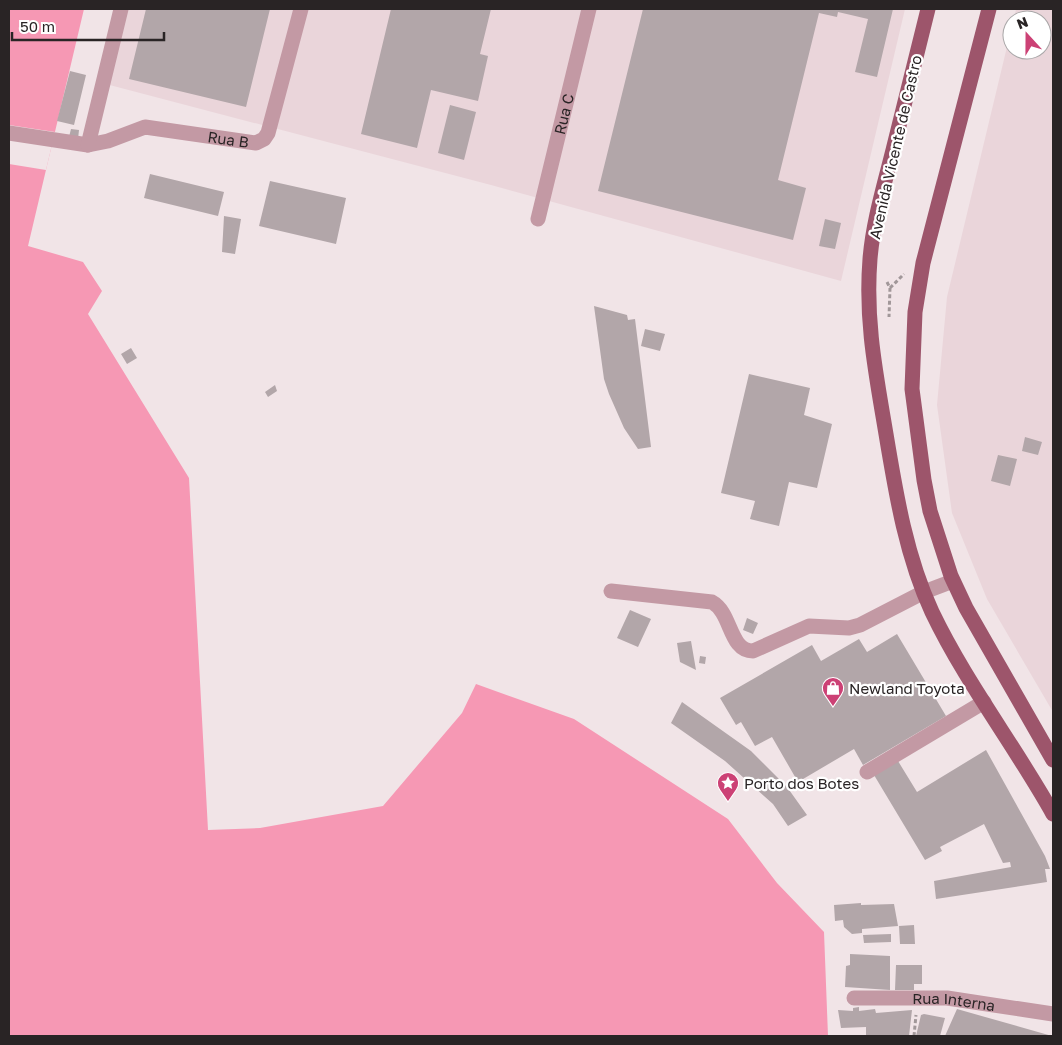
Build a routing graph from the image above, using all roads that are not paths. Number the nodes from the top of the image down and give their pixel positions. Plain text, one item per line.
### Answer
1 (121, 9) edge
2 (302, 9) edge
3 (589, 9) edge
4 (928, 9) edge
5 (989, 9) edge
6 (9, 133) edge
7 (88, 145) junction
8 (538, 220) dead end
9 (953, 581) junction
10 (611, 591) dead end
11 (924, 592) junction
12 (984, 702) junction
13 (1053, 760) edge
14 (867, 772) dead end
15 (1053, 814) edge
16 (854, 998) dead end
17 (1053, 1014) edge

1 - 7 street
2 - 7 street, Rua B
3 - 8 street, Rua C
4 - 11 main road, Avenida Vicente de Castro
5 - 9 main road
6 - 7 street
9 - 11 street
9 - 13 main road
10 - 11 street
11 - 12 main road, Avenida Vicente de Castro
12 - 14 street
12 - 15 main road, Avenida Vicente de Castro
16 - 17 street, Rua Interna

